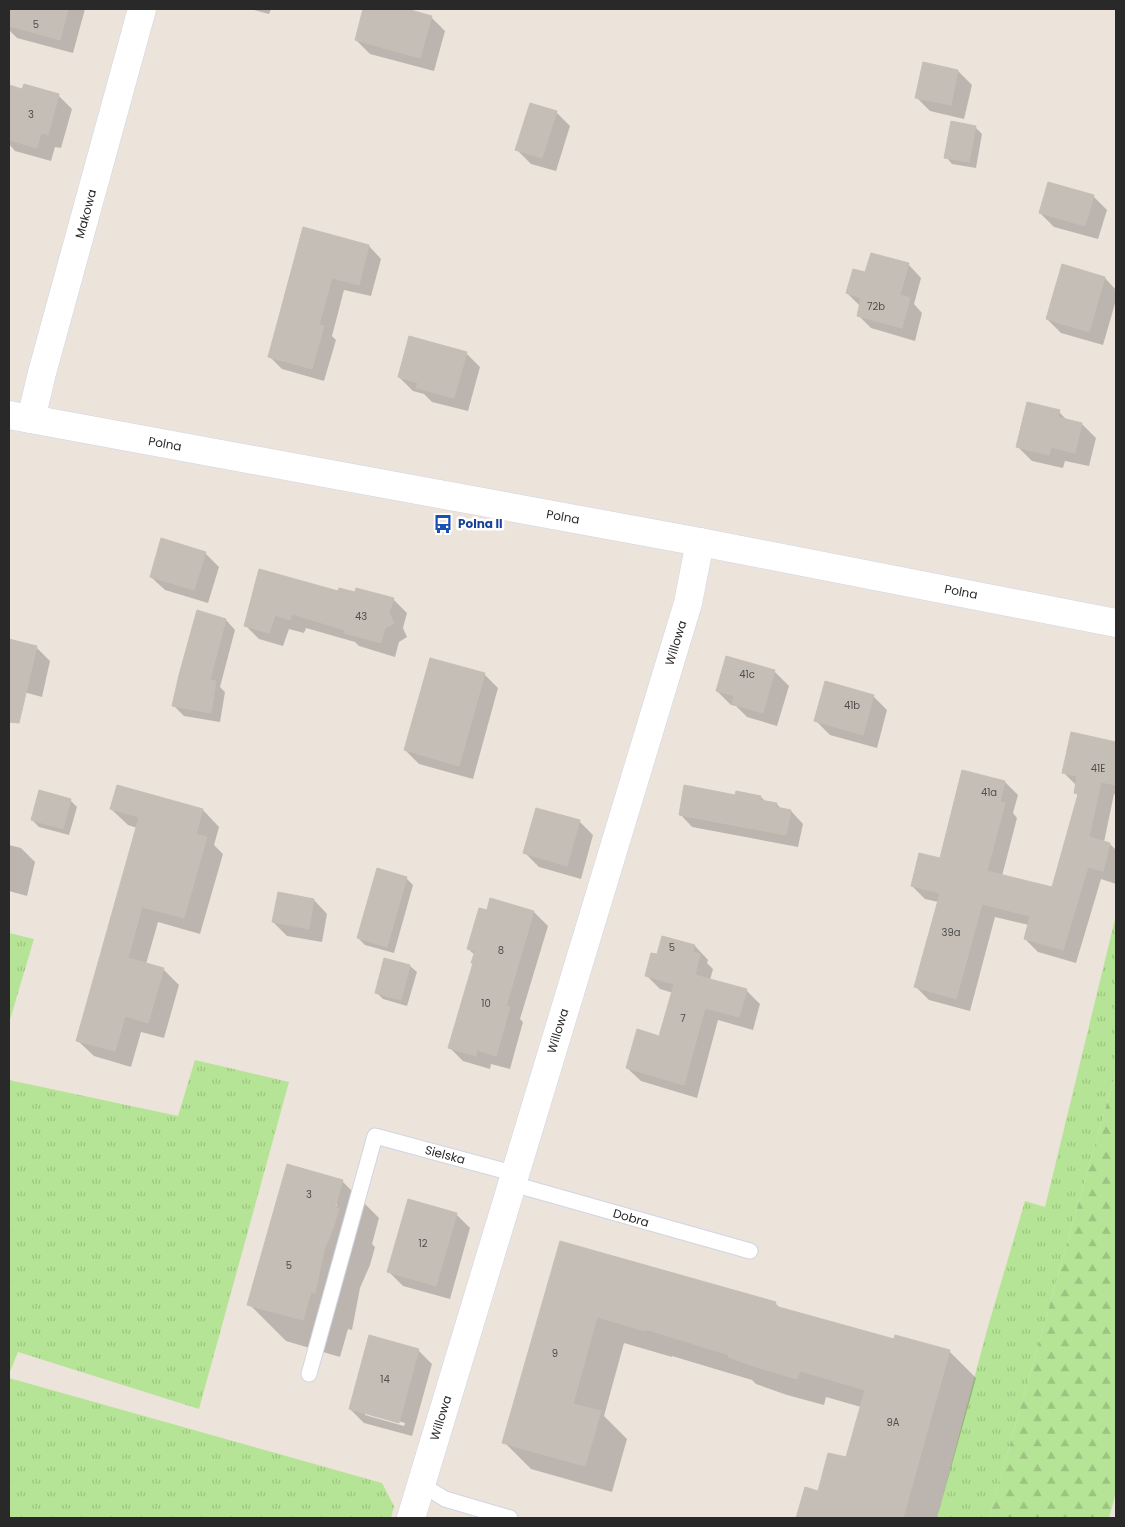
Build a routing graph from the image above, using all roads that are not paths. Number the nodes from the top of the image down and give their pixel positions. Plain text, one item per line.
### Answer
1 (142, 9) edge
2 (20, 417) edge
3 (700, 542) junction
4 (1116, 623) edge
5 (514, 1179) junction
6 (750, 1251) dead end
7 (309, 1374) dead end
8 (421, 1484) junction
9 (411, 1518) edge
10 (510, 1518) edge

1 - 2 street, Makowa
2 - 3 street, Polna
3 - 4 street, Polna
3 - 5 street, Willowa
5 - 6 lane, Dobra
5 - 7 lane, Sielska
5 - 8 street, Willowa
8 - 9 street, Willowa
8 - 10 lane

